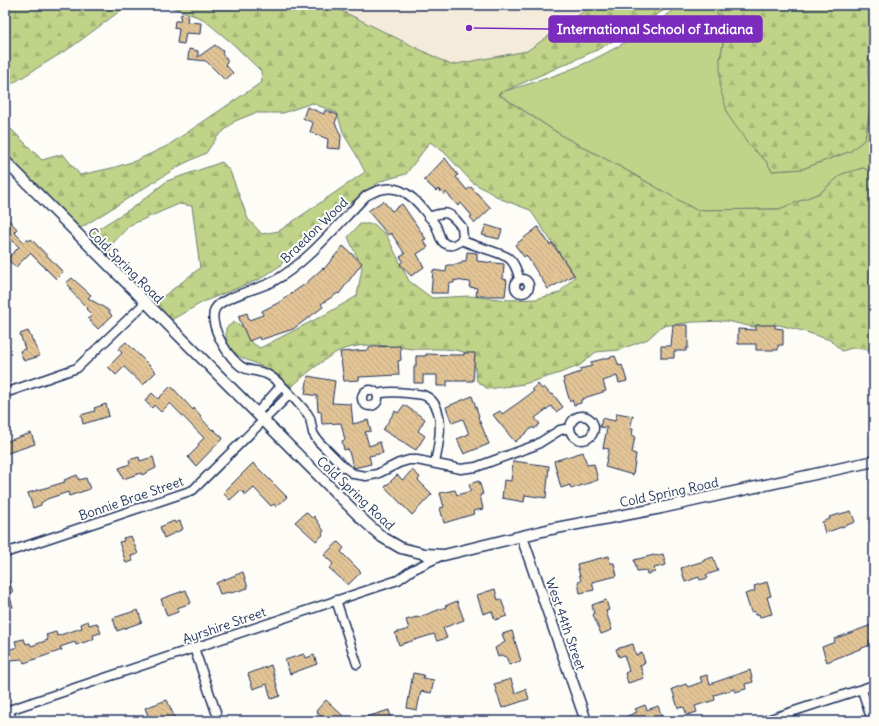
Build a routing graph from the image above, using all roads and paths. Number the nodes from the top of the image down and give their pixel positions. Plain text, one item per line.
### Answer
1 (7, 167) edge
2 (429, 217) junction
3 (461, 240) junction
4 (519, 279) dead end
5 (145, 303) junction
6 (281, 386) junction
7 (5, 392) edge
8 (289, 394) junction
9 (377, 394) dead end
10 (257, 413) junction
11 (264, 421) junction
12 (570, 428) dead end
13 (874, 461) edge
14 (435, 463) junction
15 (522, 536) junction
16 (5, 553) edge
17 (444, 555) junction
18 (336, 600) junction
19 (194, 648) junction
20 (357, 664) dead end
21 (874, 685) edge
22 (862, 690) junction
23 (216, 712) dead end
24 (12, 721) edge
25 (586, 721) edge
26 (764, 721) edge
27 (872, 721) edge

1 - 5 street, Cold Spring Road
2 - 3 street
2 - 3 street
2 - 6 street, Braedon Wood
3 - 4 street
5 - 7 street
5 - 10 street, Cold Spring Road
6 - 8 street, Braedon Wood
6 - 10 street
8 - 11 street, Bonnie Brae Street
8 - 14 street, Braedon Wood
9 - 14 street
10 - 11 street, Cold Spring Road
11 - 16 street, Bonnie Brae Street
11 - 17 street, Cold Spring Road
12 - 14 street, Braedon Wood
13 - 15 street, Cold Spring Road
15 - 17 street, Cold Spring Road
15 - 25 street, West 44th Street
17 - 18 street, Ayrshire Street
18 - 19 street, Ayrshire Street
18 - 20 street
19 - 23 street
19 - 24 street, Ayrshire Street
21 - 22 street
22 - 26 street
22 - 27 street

